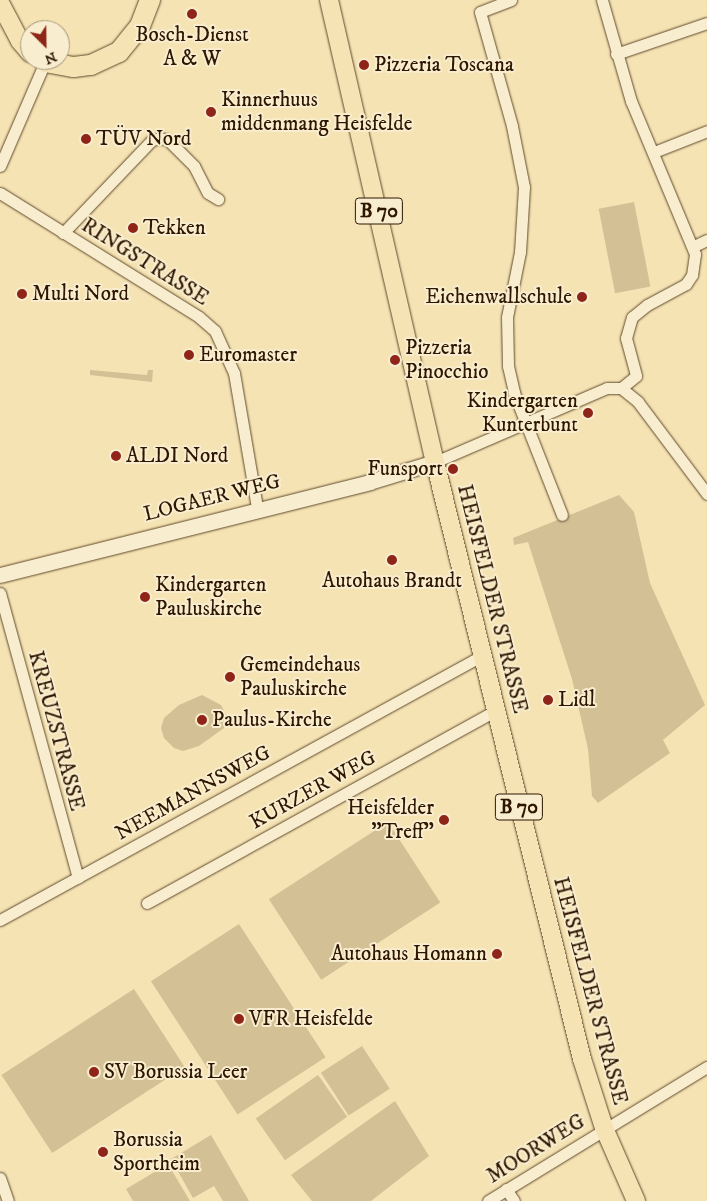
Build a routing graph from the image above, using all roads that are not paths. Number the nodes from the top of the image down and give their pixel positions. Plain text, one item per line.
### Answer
1 (140, 0) edge
2 (150, 0) edge
3 (329, 0) edge
4 (512, 0) edge
5 (602, 0) edge
6 (0, 3) edge
7 (707, 23) edge
8 (133, 37) junction
9 (20, 41) edge
10 (616, 54) junction
11 (70, 67) edge
12 (35, 70) edge
13 (707, 131) edge
14 (654, 152) junction
15 (0, 166) edge
16 (0, 193) edge
17 (218, 199) dead end
18 (63, 233) junction
19 (707, 240) edge
20 (694, 246) junction
21 (621, 388) junction
22 (526, 423) junction
23 (435, 462) junction
24 (707, 494) edge
25 (257, 508) junction
26 (562, 515) dead end
27 (0, 575) edge
28 (0, 593) edge
29 (483, 656) junction
30 (497, 710) junction
31 (78, 878) junction
32 (147, 903) dead end
33 (0, 920) edge
34 (707, 1066) edge
35 (604, 1128) junction
36 (0, 1178) edge
37 (506, 1189) junction
38 (8, 1201) edge
39 (488, 1201) edge
40 (514, 1201) edge
41 (636, 1201) edge

1 - 8 highway
2 - 8 highway
3 - 23 main road, HEISFELDER STRASSE / B 70
4 - 22 street
5 - 10 street
6 - 9 main road
7 - 10 street
8 - 11 highway
10 - 14 street
12 - 15 street
13 - 14 street
14 - 20 street
16 - 18 street, RINGSTRASSE
17 - 18 street
18 - 25 street, RINGSTRASSE
19 - 20 street
20 - 21 street
21 - 22 street
21 - 24 street
22 - 23 street
22 - 26 street
23 - 25 street, LOGAER WEG
23 - 29 main road, HEISFELDER STRASSE / B 70
25 - 27 street, LOGAER WEG
28 - 31 street, KREUZSTRASSE
29 - 30 main road, HEISFELDER STRASSE / B 70
29 - 31 street, NEEMANNSWEG
30 - 32 street, KURZER WEG
30 - 35 main road, HEISFELDER STRASSE / B 70
31 - 33 street, NEEMANNSWEG
34 - 35 street, MOORWEG
35 - 37 street, MOORWEG
35 - 41 main road, HEISFELDER STRASSE / B 70
36 - 38 street
37 - 39 street, MOORWEG
37 - 40 street

